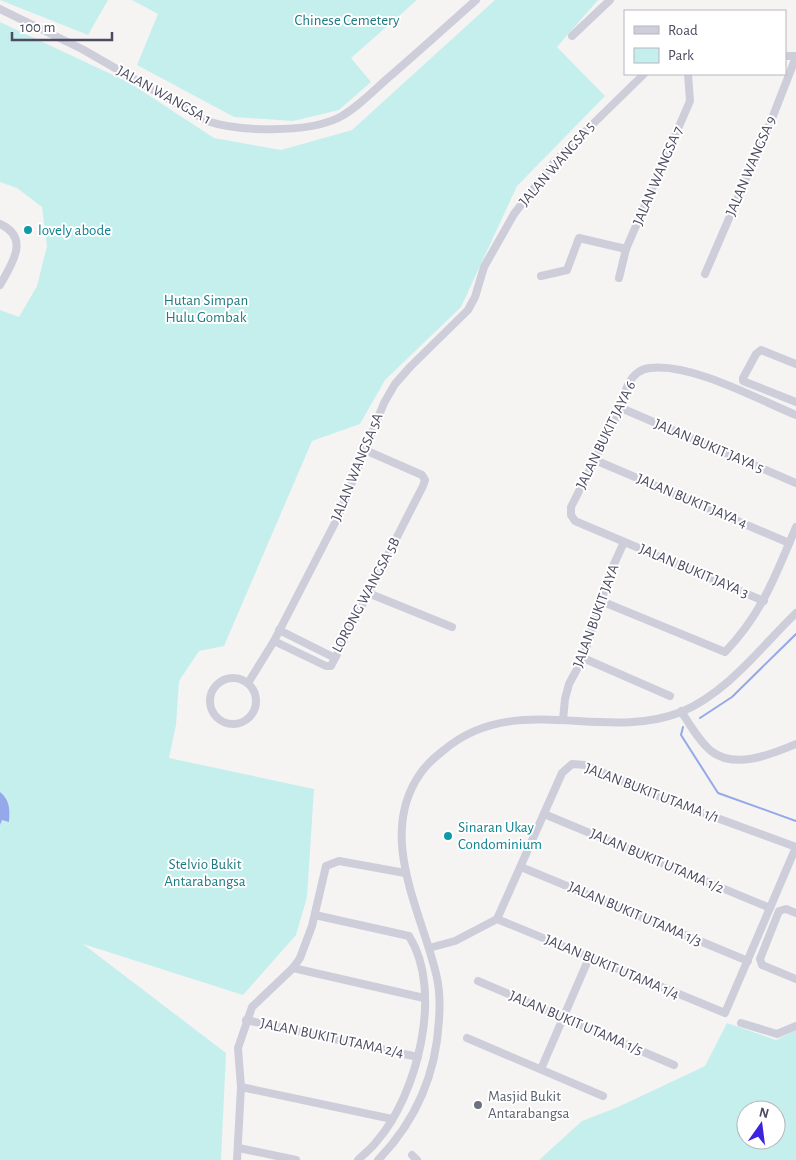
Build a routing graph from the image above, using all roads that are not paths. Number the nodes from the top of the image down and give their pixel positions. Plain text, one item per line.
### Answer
1 (476, 0) edge
2 (610, 0) edge
3 (0, 9) edge
4 (572, 36) dead end
5 (796, 56) edge
6 (643, 75) edge
7 (688, 75) edge
8 (0, 224) edge
9 (626, 250) junction
10 (484, 267) joint
11 (705, 274) dead end
12 (541, 276) dead end
13 (618, 278) dead end
14 (0, 285) edge
15 (796, 364) edge
16 (796, 402) edge
17 (621, 408) junction
18 (796, 415) edge
19 (365, 450) junction
20 (595, 460) junction
21 (796, 483) edge
22 (796, 527) edge
23 (624, 542) junction
24 (789, 543) junction
25 (368, 593) junction
26 (602, 601) junction
27 (764, 601) junction
28 (796, 613) edge
29 (452, 628) dead end
30 (280, 630) junction
31 (274, 641) junction
32 (335, 658) junction
33 (583, 658) junction
34 (248, 682) junction
35 (670, 696) dead end
36 (681, 711) junction
37 (564, 720) junction
38 (796, 744) edge
39 (544, 814) junction
40 (796, 847) edge
41 (521, 866) junction
42 (405, 873) junction
43 (770, 908) junction
44 (796, 913) edge
45 (315, 915) junction
46 (497, 919) junction
47 (428, 948) junction
48 (589, 958) junction
49 (748, 961) junction
50 (293, 968) junction
51 (796, 979) edge
52 (478, 981) dead end
53 (424, 998) junction
54 (563, 1017) junction
55 (246, 1020) junction
56 (741, 1023) dead end
57 (796, 1026) edge
58 (467, 1038) dead end
59 (418, 1057) junction
60 (674, 1065) dead end
61 (541, 1069) junction
62 (241, 1087) junction
63 (603, 1096) dead end
64 (392, 1119) junction
65 (239, 1148) junction
66 (237, 1160) edge
67 (296, 1160) edge
68 (358, 1160) edge
69 (378, 1160) edge

1 - 3 street, JALAN WANGSA 1
2 - 4 street
5 - 11 street, JALAN WANGSA 9
6 - 10 street, JALAN WANGSA 5
7 - 9 street, JALAN WANGSA 7
8 - 14 street
9 - 12 street
9 - 13 street, JALAN WANGSA 7
10 - 19 street, JALAN WANGSA 5A
15 - 16 street
17 - 18 street, JALAN BUKIT JAYA 6
17 - 20 street, JALAN BUKIT JAYA 6
17 - 21 street, JALAN BUKIT JAYA 5
19 - 25 street, LORONG WANGSA 5B
19 - 30 street, JALAN WANGSA 5A
20 - 23 street, JALAN BUKIT JAYA 6
20 - 24 street, JALAN BUKIT JAYA 4
22 - 24 street
23 - 26 street, JALAN BUKIT JAYA
23 - 27 street, JALAN BUKIT JAYA 3
24 - 27 street
25 - 29 street
25 - 32 street, LORONG WANGSA 5B
26 - 27 street
26 - 33 street, JALAN BUKIT JAYA
28 - 36 street
30 - 31 street, JALAN WANGSA 5A
30 - 32 street, LORONG WANGSA 5B
31 - 32 street
31 - 34 street, JALAN WANGSA 5A
33 - 35 street
33 - 37 street, JALAN BUKIT JAYA
34 - 34 street
36 - 37 street
36 - 38 street
37 - 42 street
39 - 40 street, JALAN BUKIT UTAMA 1/1
39 - 41 street, JALAN BUKIT UTAMA 1/1
39 - 43 street, JALAN BUKIT UTAMA 1/2
40 - 43 street
41 - 46 street, JALAN BUKIT UTAMA 1/1
41 - 49 street, JALAN BUKIT UTAMA 1/3
42 - 45 street
42 - 47 street
43 - 49 street
44 - 51 street
45 - 50 street
45 - 53 street
46 - 47 street
46 - 48 street, JALAN BUKIT UTAMA 1/4
47 - 69 street
48 - 49 street, JALAN BUKIT UTAMA 1/4
48 - 54 street
50 - 53 street
50 - 55 street
52 - 54 street, JALAN BUKIT UTAMA 1/5
53 - 59 street
54 - 60 street, JALAN BUKIT UTAMA 1/5
54 - 61 street
55 - 59 street, JALAN BUKIT UTAMA 2/4
55 - 62 street
56 - 57 street
58 - 61 street
59 - 64 street
61 - 63 street
62 - 64 street
62 - 65 street
64 - 68 street
65 - 66 street
65 - 67 street

